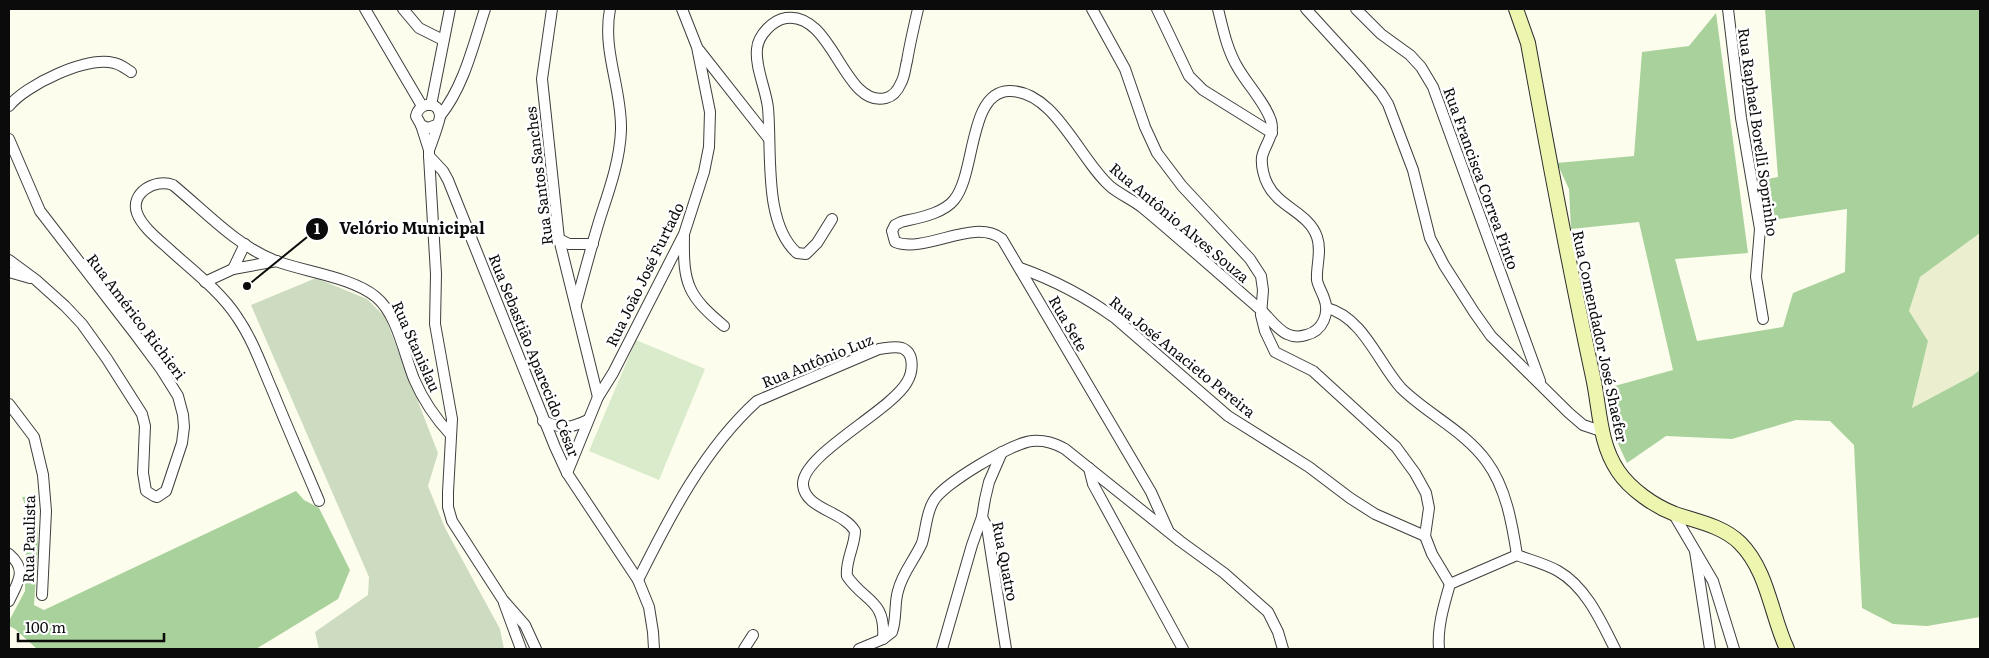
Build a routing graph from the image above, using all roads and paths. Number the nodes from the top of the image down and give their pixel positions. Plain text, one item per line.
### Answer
1 (365, 9) edge
2 (403, 9) edge
3 (450, 9) edge
4 (485, 9) edge
5 (552, 9) edge
6 (610, 9) edge
7 (682, 9) edge
8 (918, 9) edge
9 (1092, 9) edge
10 (1157, 9) edge
11 (1218, 9) edge
12 (1306, 9) edge
13 (1356, 9) edge
14 (1516, 9) edge
15 (1728, 9) edge
16 (443, 40) junction
17 (697, 47) junction
18 (131, 72) dead end
19 (426, 105) junction
20 (9, 106) edge
21 (438, 121) junction
22 (420, 126) junction
23 (1272, 133) junction
24 (9, 138) edge
25 (769, 139) junction
26 (429, 153) junction
27 (832, 220) dead end
28 (892, 231) joint
29 (684, 234) junction
30 (559, 238) junction
31 (245, 244) junction
32 (592, 244) junction
33 (9, 260) edge
34 (276, 261) junction
35 (1020, 268) junction
36 (233, 269) junction
37 (9, 272) edge
38 (36, 280) junction
39 (205, 282) junction
40 (576, 304) junction
41 (1328, 308) junction
42 (1260, 309) junction
43 (1763, 319) dead end
44 (724, 326) dead end
45 (592, 368) junction
46 (613, 373) junction
47 (1541, 384) junction
48 (598, 396) junction
49 (9, 404) edge
50 (588, 420) junction
51 (543, 421) junction
52 (1601, 431) junction
53 (451, 436) junction
54 (1002, 452) junction
55 (1090, 468) junction
56 (567, 473) junction
57 (319, 501) dead end
58 (1673, 513) junction
59 (982, 517) junction
60 (1168, 530) junction
61 (1425, 536) junction
62 (1694, 549) junction
63 (10, 555) edge
64 (1517, 555) junction
65 (638, 580) junction
66 (1450, 584) junction
67 (42, 595) dead end
68 (502, 600) junction
69 (9, 601) edge
70 (753, 635) dead end
71 (883, 639) junction
72 (520, 649) edge
73 (536, 649) edge
74 (654, 649) edge
75 (744, 649) edge
76 (859, 649) edge
77 (942, 649) edge
78 (1006, 649) edge
79 (1183, 649) edge
80 (1283, 649) edge
81 (1439, 649) edge
82 (1615, 649) edge
83 (1710, 649) edge
84 (1734, 649) edge
85 (1787, 649) edge

1 - 19 street
2 - 16 street
3 - 16 street
4 - 21 street
5 - 30 street, Rua Santos Sanches
6 - 32 street
7 - 17 street
8 - 25 street
9 - 42 street
10 - 23 street
11 - 23 street
12 - 47 street
13 - 47 street, Rua Francisca Correa Pinto
14 - 52 street, Rua Comendador José Shaefer
15 - 43 street, Rua Raphael Borelli Soprinho
16 - 19 street
17 - 25 street
17 - 29 street, Rua João José Furtado
18 - 20 street
19 - 21 street
19 - 22 street
21 - 22 street
21 - 26 street
22 - 26 street, Rua Sebastião Aparecido César
23 - 41 street
24 - 38 street, Rua Américo Richieri
25 - 27 street
26 - 51 street, Rua Sebastião Aparecido César
26 - 53 street
28 - 35 street, Rua Sete
28 - 42 street, Rua Antônio Alves Souza
29 - 44 street
29 - 46 street, Rua João José Furtado
30 - 32 street
30 - 40 street, Rua Santos Sanches
31 - 34 street, Rua Stanislau
31 - 36 street
31 - 39 street, Rua Stanislau
32 - 40 street
33 - 38 street
34 - 36 street
34 - 53 street, Rua Stanislau
35 - 60 street, Rua Sete
35 - 61 street, Rua José Anacieto Pereira
36 - 39 street
37 - 38 street
39 - 57 street
40 - 45 street, Rua Santos Sanches
41 - 42 street, Rua Antônio Alves Souza
41 - 64 street
42 - 61 street
45 - 46 street
45 - 48 street, Rua Santos Sanches
46 - 48 street, Rua João José Furtado
47 - 52 street
48 - 50 street, Rua João José Furtado
49 - 67 street, Rua Paulista
50 - 51 street
50 - 56 street, Rua João José Furtado
51 - 56 street, Rua Sebastião Aparecido César
52 - 58 street, Rua Comendador José Shaefer
53 - 68 street
54 - 55 street
54 - 59 street, Rua Quatro
54 - 71 street
55 - 60 street
55 - 79 street
56 - 65 street, Rua Sebastião Aparecido César
58 - 62 street
58 - 85 street, Rua Comendador José Shaefer
59 - 77 street
59 - 78 street, Rua Quatro
60 - 80 street
61 - 66 street
62 - 83 street
62 - 84 street
63 - 69 street
64 - 66 street
64 - 82 street
65 - 71 street, Rua Antônio Luz
65 - 74 street, Rua Sebastião Aparecido César
66 - 81 street
68 - 72 street
68 - 73 street
70 - 75 street
71 - 76 street

